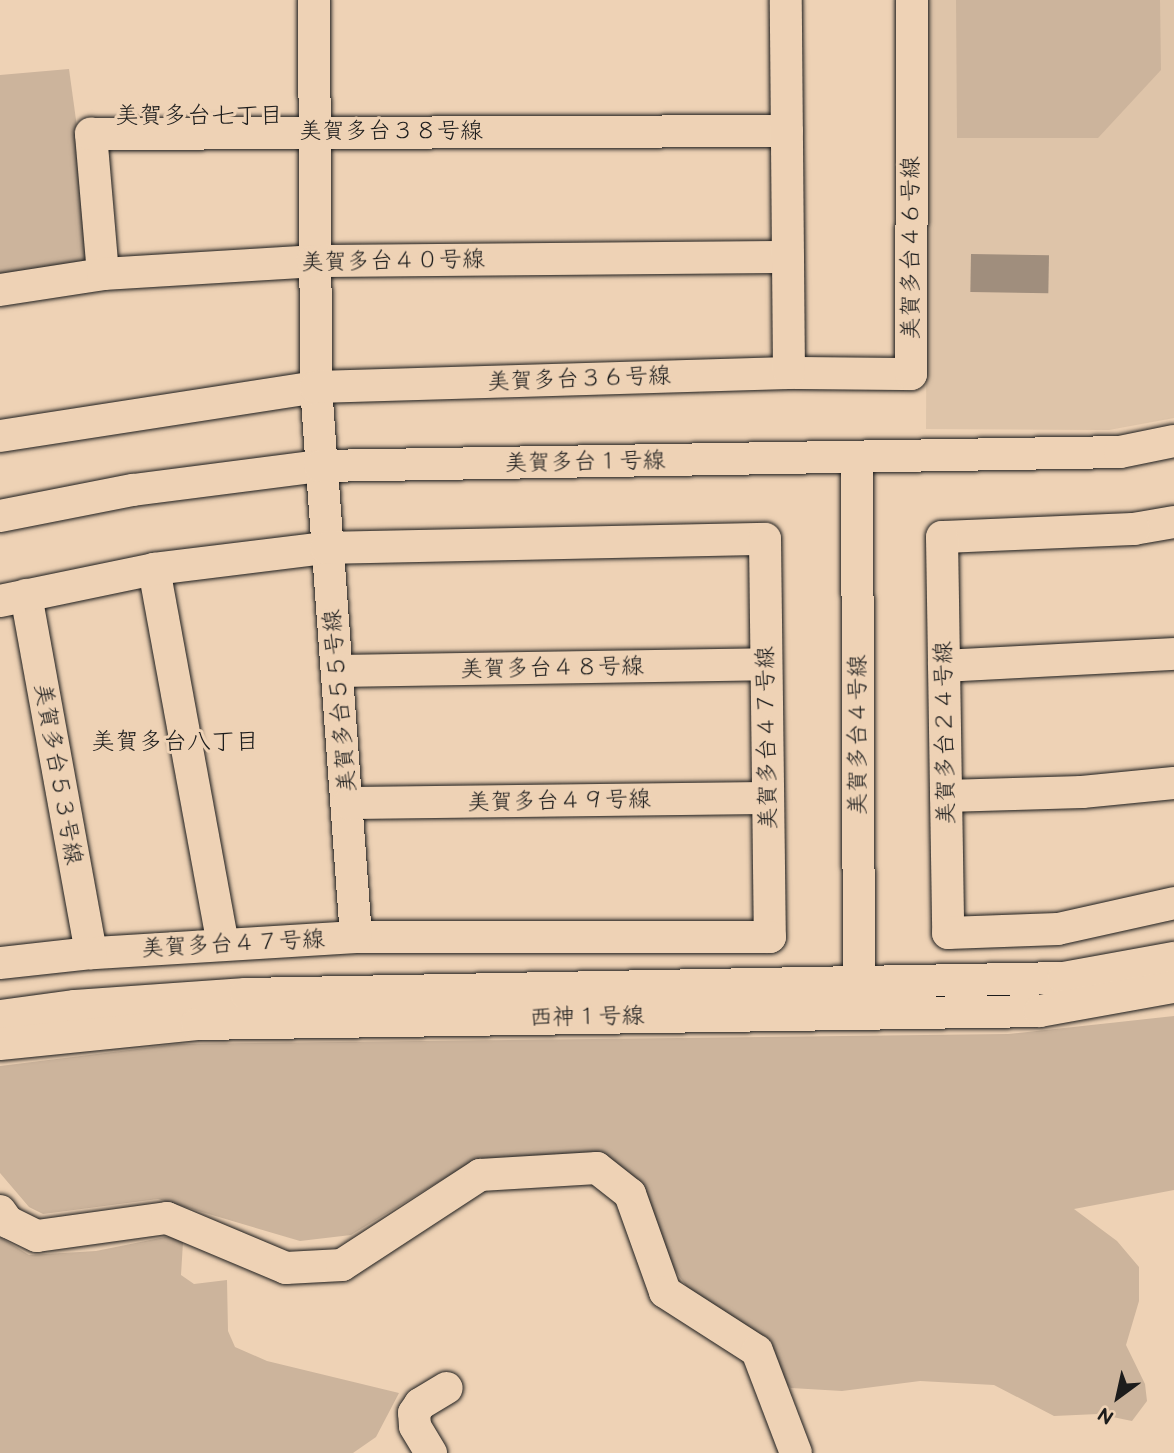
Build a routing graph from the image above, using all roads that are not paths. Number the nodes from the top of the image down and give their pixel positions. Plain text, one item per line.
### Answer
1 (314, 0) edge
2 (786, 0) edge
3 (912, 0) edge
4 (314, 131) junction
5 (787, 131) junction
6 (788, 257) junction
7 (313, 261) junction
8 (103, 274) junction
9 (0, 290) edge
10 (789, 373) junction
11 (316, 387) junction
12 (0, 436) edge
13 (1174, 441) edge
14 (857, 458) junction
15 (320, 466) junction
16 (0, 516) edge
17 (1174, 522) edge
18 (326, 548) junction
19 (153, 569) junction
20 (13, 598) edge
21 (1174, 654) edge
22 (766, 664) junction
23 (944, 666) junction
24 (337, 671) junction
25 (1174, 783) edge
26 (946, 796) junction
27 (768, 798) junction
28 (349, 803) junction
29 (1174, 903) edge
30 (356, 937) junction
31 (223, 944) junction
32 (91, 953) junction
33 (1174, 958) edge
34 (0, 963) edge
35 (860, 979) junction
36 (1174, 986) edge
37 (858, 1013) junction
38 (0, 1016) edge
39 (0, 1044) edge
40 (0, 1211) edge
41 (447, 1388) dead end
42 (431, 1453) edge
43 (796, 1453) edge

1 - 4 street, 美賀多台５５号線
2 - 5 street
3 - 10 street, 美賀多台４６号線
4 - 5 street, 美賀多台３８号線
4 - 7 street, 美賀多台５５号線
4 - 8 street, 美賀多台３８号線
5 - 6 street
6 - 7 street, 美賀多台４０号線
6 - 10 street
7 - 8 street, 美賀多台４０号線
7 - 11 street, 美賀多台５５号線
8 - 9 street, 美賀多台４０号線
10 - 11 street, 美賀多台３６号線
11 - 12 street, 美賀多台３６号線
11 - 15 street, 美賀多台５５号線
13 - 14 street, 美賀多台１号線
14 - 15 street, 美賀多台１号線
14 - 35 street, 美賀多台４号線
15 - 16 street, 美賀多台１号線
15 - 18 street, 美賀多台５５号線
17 - 23 street, 美賀多台２４号線
18 - 19 street, 美賀多台４７号線
18 - 22 street, 美賀多台４７号線
18 - 24 street, 美賀多台５５号線
19 - 20 street, 美賀多台４７号線
19 - 31 street
20 - 32 street, 美賀多台５３号線
21 - 23 street
22 - 24 street, 美賀多台４８号線
22 - 27 street, 美賀多台４７号線
23 - 26 street, 美賀多台２４号線
24 - 28 street, 美賀多台５５号線
25 - 26 street
26 - 29 street, 美賀多台２４号線
27 - 28 street, 美賀多台４９号線
27 - 30 street, 美賀多台４７号線
28 - 30 street, 美賀多台５５号線
30 - 31 street, 美賀多台４７号線
31 - 32 street, 美賀多台４７号線
32 - 34 street, 美賀多台４７号線
33 - 35 street, 西神１号線
35 - 37 street, 美賀多台４号線
35 - 38 street, 西神１号線
36 - 37 street, 西神１号線
37 - 39 street, 西神１号線
40 - 43 street
41 - 42 street

